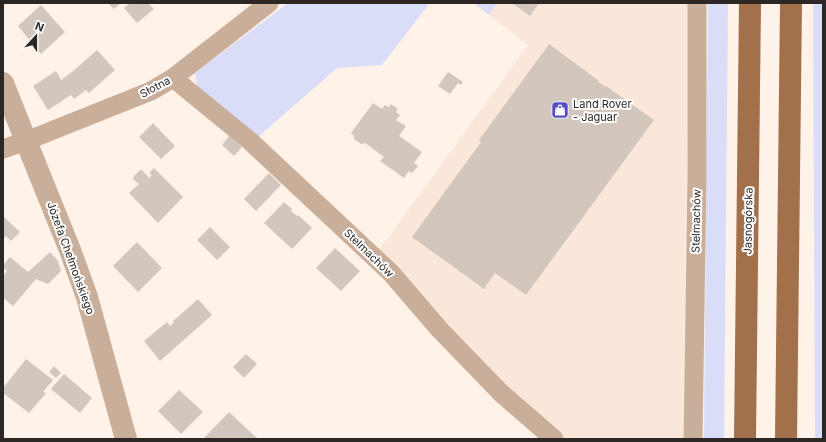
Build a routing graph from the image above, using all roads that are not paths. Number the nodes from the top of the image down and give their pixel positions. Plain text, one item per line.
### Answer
1 (269, 3) edge
2 (697, 3) edge
3 (750, 3) edge
4 (791, 3) edge
5 (173, 78) junction
6 (3, 82) edge
7 (26, 141) junction
8 (3, 149) edge
9 (126, 439) edge
10 (554, 439) edge
11 (693, 439) edge
12 (745, 439) edge
13 (786, 439) edge

1 - 5 street, Słotna
2 - 11 street, Stelmachów
3 - 12 main road, Jasnogórska
4 - 13 main road
5 - 7 street, Słotna
5 - 10 street, Stelmachów
6 - 7 street, Józefa Chełmońskiego
7 - 8 street, Słotna
7 - 9 street, Józefa Chełmońskiego

